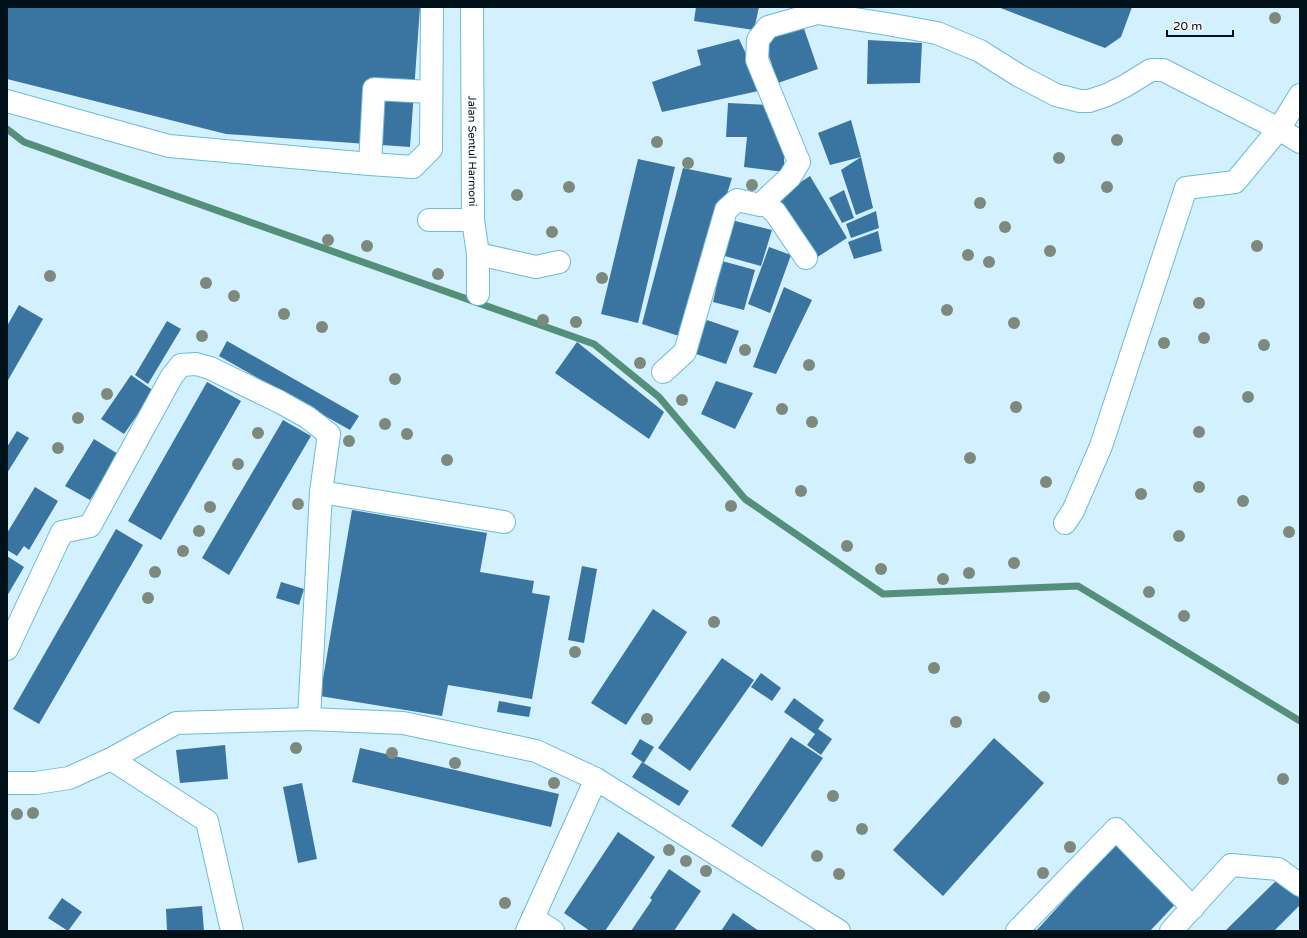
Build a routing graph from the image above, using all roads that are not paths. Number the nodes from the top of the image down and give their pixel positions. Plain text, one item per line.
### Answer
1 (432, 7) edge
2 (472, 7) edge
3 (430, 92) junction
4 (1300, 95) edge
5 (7, 101) edge
6 (1279, 128) junction
7 (1300, 142) edge
8 (370, 164) junction
9 (763, 202) junction
10 (429, 220) dead end
11 (473, 220) junction
12 (478, 254) junction
13 (806, 258) dead end
14 (559, 262) dead end
15 (478, 294) dead end
16 (663, 372) dead end
17 (321, 492) junction
18 (504, 522) dead end
19 (1065, 523) dead end
20 (7, 649) edge
21 (309, 719) junction
22 (111, 759) junction
23 (596, 779) junction
24 (7, 783) edge
25 (1300, 885) edge
26 (1193, 908) junction
27 (530, 924) edge
28 (232, 931) edge
29 (553, 931) edge
30 (839, 931) edge
31 (1017, 931) edge
32 (1171, 931) edge

1 - 3 street
2 - 11 street, Jalan Sentul Harmoni
3 - 8 street
3 - 8 street
4 - 6 street
5 - 8 street
6 - 7 street
6 - 9 street
6 - 19 street
9 - 13 street
9 - 16 street
10 - 11 street
11 - 12 street, Jalan Sentul Harmoni
12 - 14 street
12 - 15 street, Jalan Sentul Harmoni
17 - 18 street
17 - 20 street
17 - 21 street
21 - 22 street
21 - 23 street
22 - 24 street
22 - 28 street
23 - 27 street
23 - 30 street
25 - 26 street
26 - 31 street
26 - 32 street
27 - 29 street

